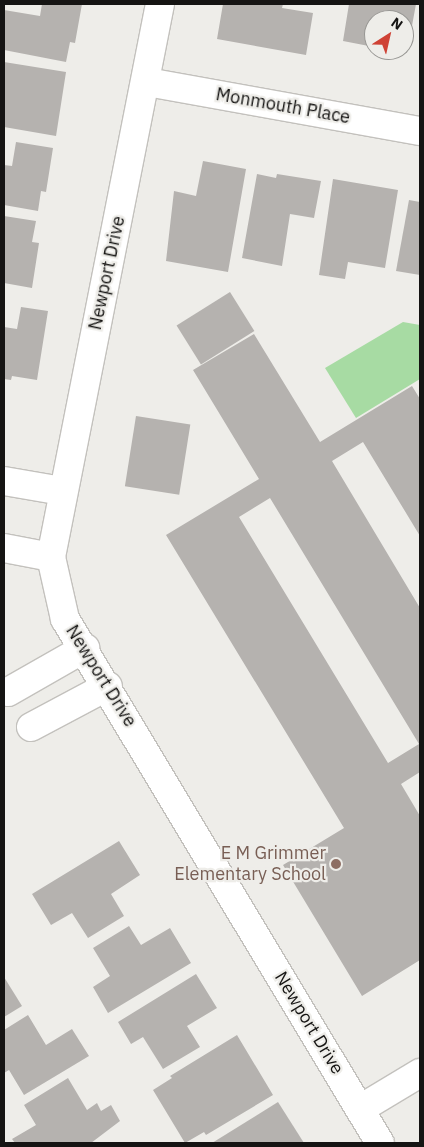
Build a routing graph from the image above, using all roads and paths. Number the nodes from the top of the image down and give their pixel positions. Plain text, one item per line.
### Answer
1 (160, 4) edge
2 (147, 82) junction
3 (420, 130) edge
4 (4, 481) edge
5 (62, 491) junction
6 (4, 548) edge
7 (51, 557) junction
8 (84, 648) junction
9 (108, 686) junction
10 (8, 692) dead end
11 (31, 727) dead end
12 (420, 1073) edge
13 (360, 1109) junction
14 (380, 1143) edge

1 - 2 street, Newport Drive
2 - 3 street, Monmouth Place
2 - 5 street, Newport Drive
4 - 5 street
5 - 7 street, Newport Drive
6 - 7 street
7 - 8 street, Newport Drive
8 - 9 street, Newport Drive
8 - 10 street
9 - 11 street
9 - 13 street, Newport Drive
12 - 13 street
13 - 14 street, Newport Drive

